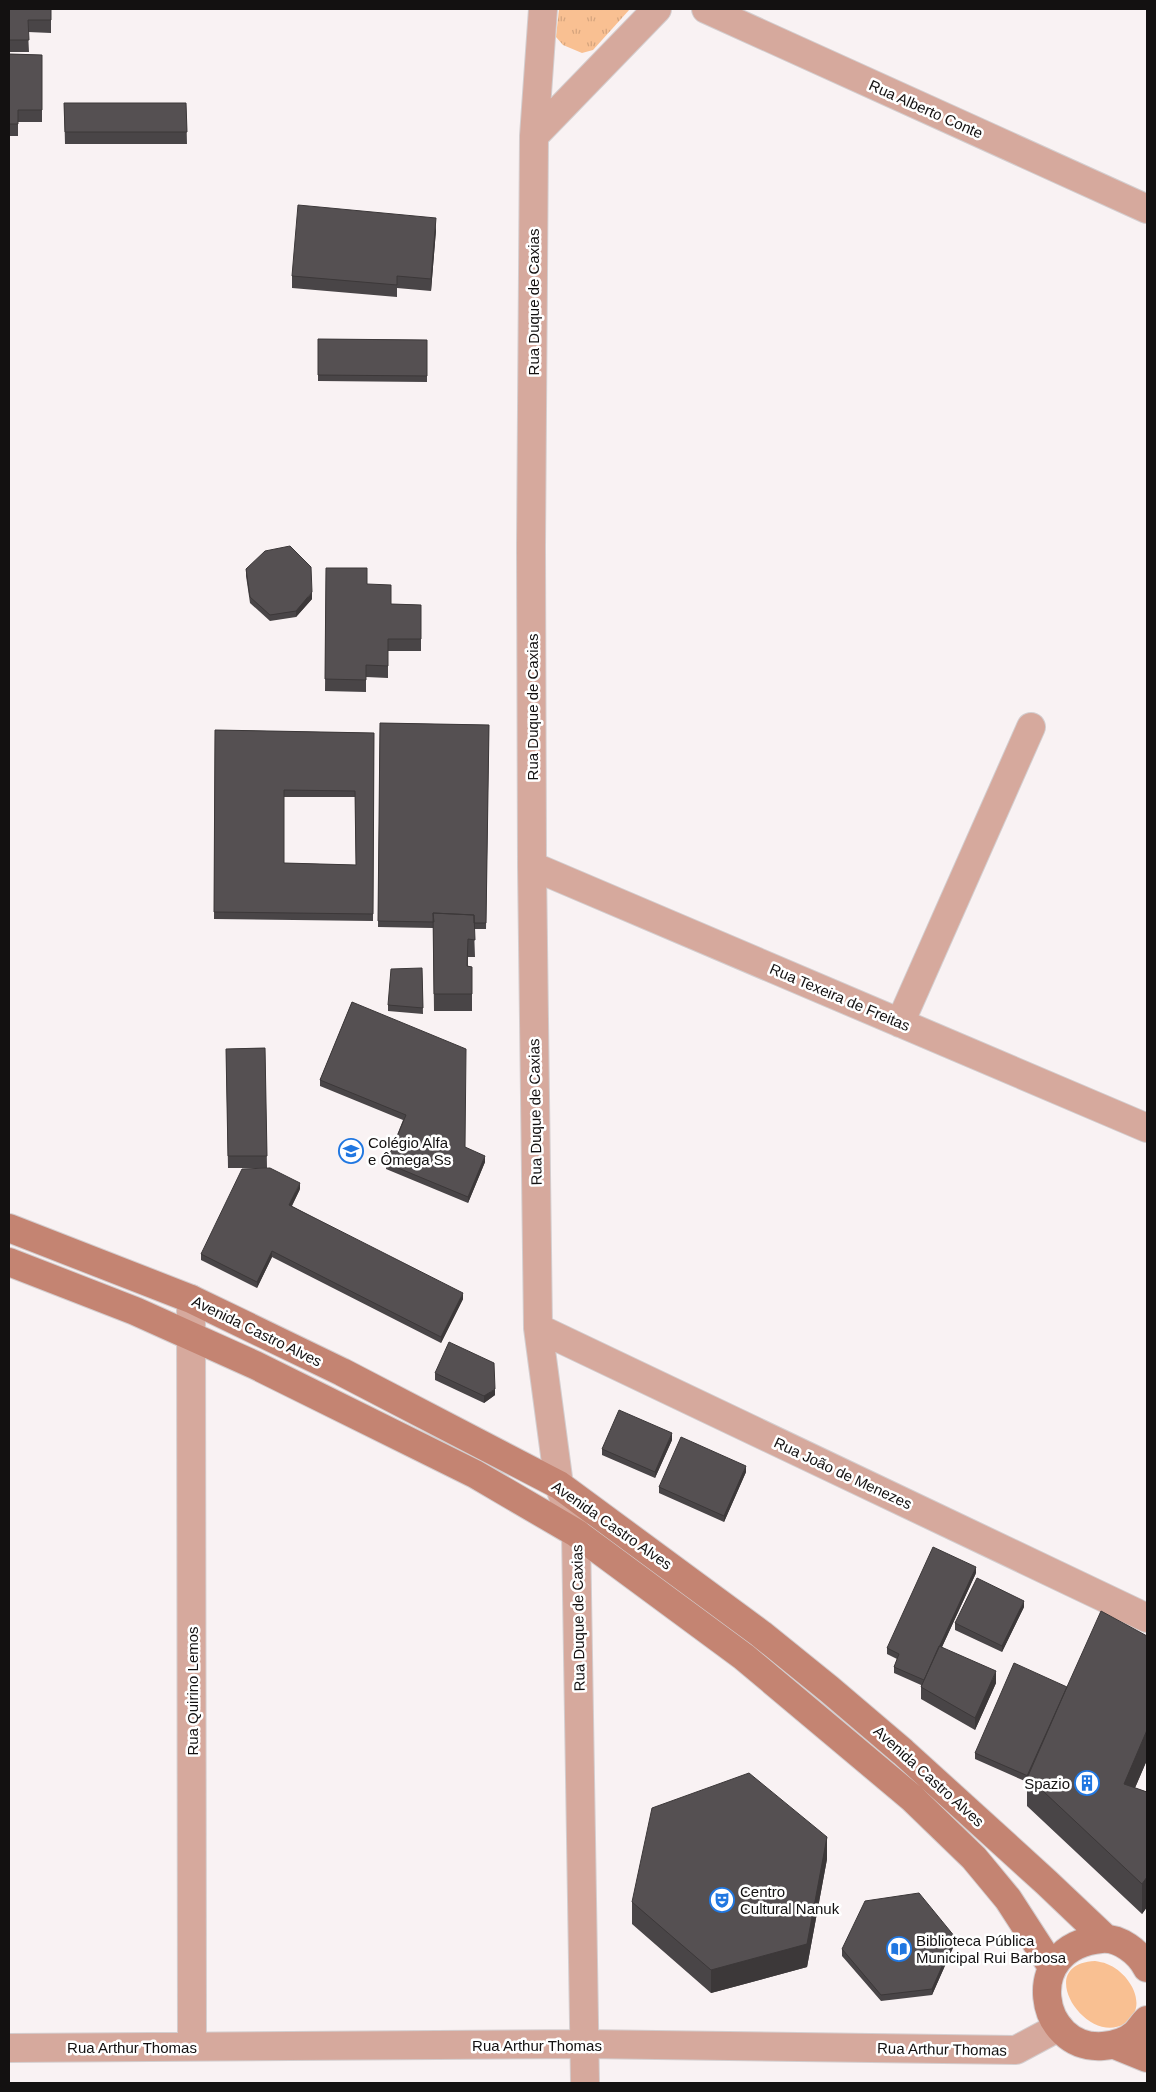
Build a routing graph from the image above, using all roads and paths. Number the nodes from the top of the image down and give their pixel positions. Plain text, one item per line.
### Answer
1 (543, 9) edge
2 (657, 9) edge
3 (706, 9) edge
4 (534, 136) junction
5 (1147, 209) edge
6 (1031, 727) dead end
7 (532, 866) junction
8 (900, 1023) junction
9 (1147, 1128) edge
10 (9, 1228) edge
11 (9, 1262) edge
12 (191, 1299) junction
13 (538, 1328) junction
14 (193, 1337) junction
15 (559, 1485) junction
16 (576, 1533) junction
17 (1147, 1618) edge
18 (829, 1690) junction
19 (811, 1712) junction
20 (1105, 1938) junction
21 (1146, 1962) edge
22 (1052, 1967) junction
23 (1147, 2020) edge
24 (1059, 2027) junction
25 (585, 2044) junction
26 (1115, 2045) junction
27 (192, 2046) junction
28 (9, 2048) edge
29 (1147, 2058) edge
30 (585, 2083) edge

1 - 4 street, Rua Duque de Caxias
2 - 4 street
3 - 5 street, Rua Alberto Conte
4 - 7 street, Rua Duque de Caxias
6 - 8 street
7 - 8 street, Rua Texeira de Freitas
7 - 13 street, Rua Duque de Caxias
8 - 9 street, Rua Texeira de Freitas
10 - 12 main road, Avenida Castro Alves
11 - 14 main road, Avenida Castro Alves
12 - 14 street, Rua Quirino Lemos
12 - 15 main road, Avenida Castro Alves
13 - 15 street, Rua Duque de Caxias
13 - 17 street, Rua João de Menezes
14 - 16 main road, Avenida Castro Alves
14 - 27 street, Rua Quirino Lemos
15 - 16 street, Rua Duque de Caxias
15 - 18 main road, Avenida Castro Alves
16 - 19 main road, Avenida Castro Alves
16 - 25 street, Rua Duque de Caxias
18 - 19 main road
18 - 20 main road, Avenida Castro Alves
19 - 22 main road, Avenida Castro Alves
20 - 21 main road
20 - 22 main road
22 - 24 main road
23 - 26 main road
24 - 25 street, Rua Arthur Thomas
24 - 26 main road
25 - 27 street, Rua Arthur Thomas
25 - 30 street, Rua Duque de Caxias
26 - 29 main road
27 - 28 street, Rua Arthur Thomas

